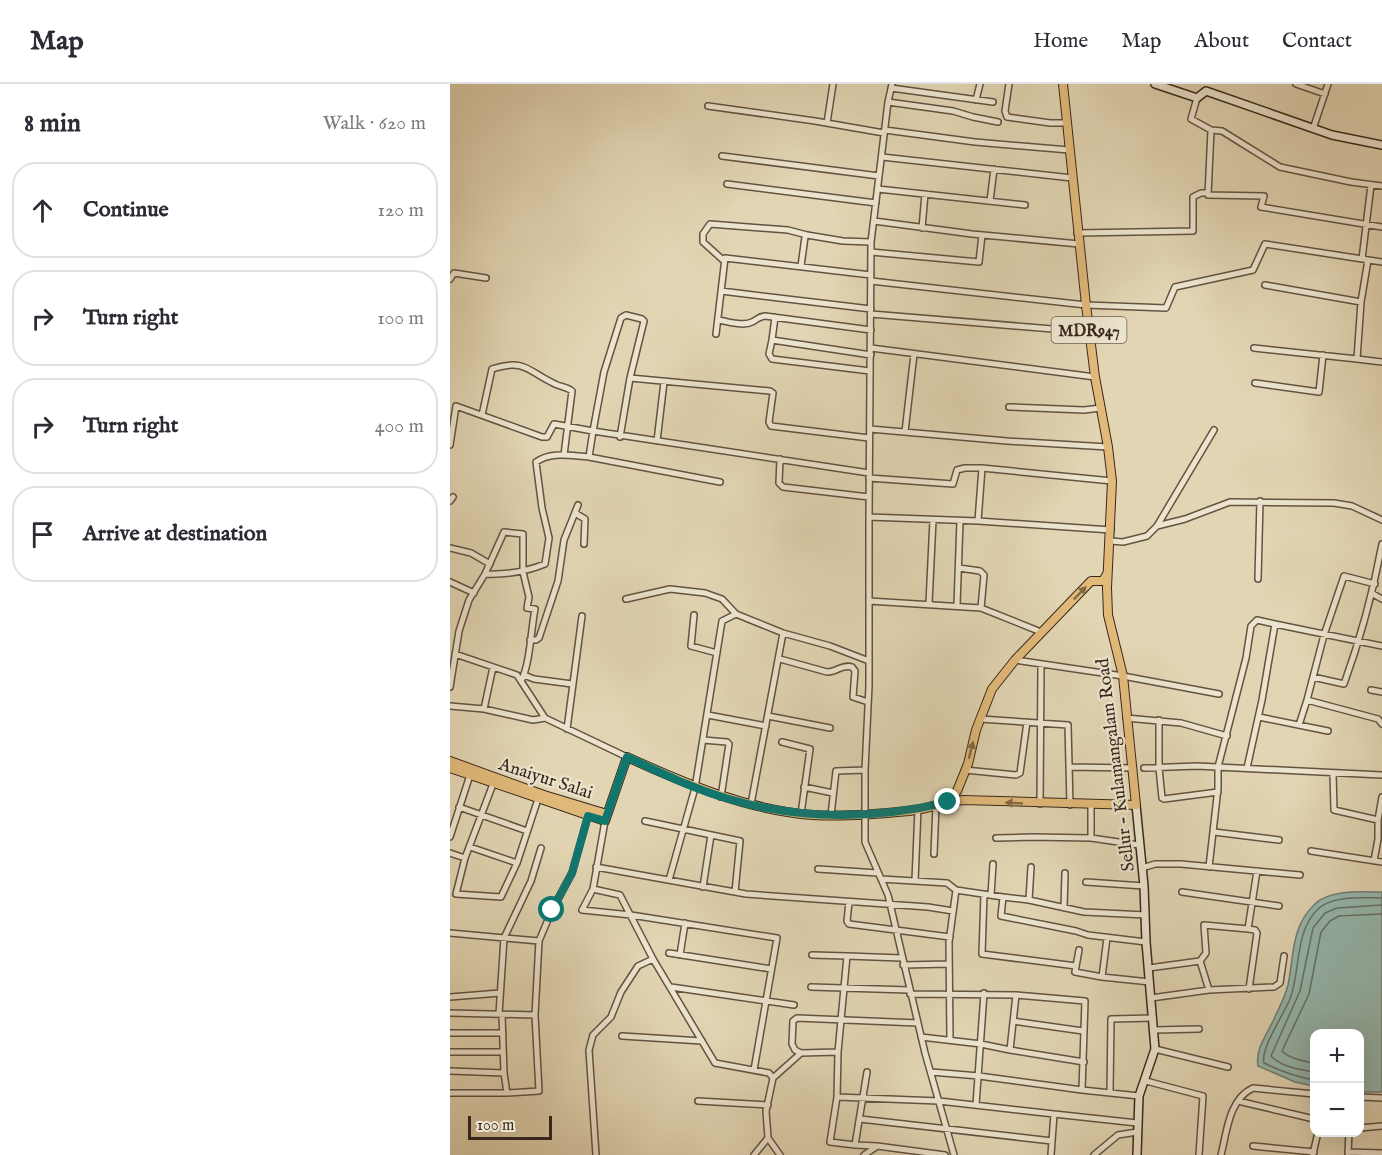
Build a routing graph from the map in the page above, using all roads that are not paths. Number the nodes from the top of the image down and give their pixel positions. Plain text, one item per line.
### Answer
1 (833, 84) edge
2 (980, 84) edge
3 (1009, 84) edge
4 (1063, 84) edge
5 (1155, 84) edge
6 (1296, 84) edge
7 (1328, 84) edge
8 (892, 86) edge
9 (1325, 94) junction
10 (1197, 99) junction
11 (976, 100) junction
12 (888, 102) junction
13 (993, 102) dead end
14 (708, 106) dead end
15 (998, 122) dead end
16 (827, 123) junction
17 (1067, 123) junction
18 (1313, 129) junction
19 (1211, 130) junction
20 (885, 132) junction
21 (1382, 145) edge
22 (1069, 150) junction
23 (722, 156) dead end
24 (882, 157) junction
25 (994, 169) junction
26 (879, 176) junction
27 (1071, 178) junction
28 (726, 184) dead end
29 (1371, 185) junction
30 (1382, 186) edge
31 (878, 189) junction
32 (1208, 193) junction
33 (925, 194) junction
34 (990, 201) junction
35 (876, 203) junction
36 (1025, 205) dead end
37 (874, 221) junction
38 (1367, 225) junction
39 (1382, 227) edge
40 (922, 228) junction
41 (1077, 233) junction
42 (807, 235) junction
43 (982, 235) junction
44 (872, 242) junction
45 (1079, 243) junction
46 (871, 252) junction
47 (1365, 259) junction
48 (723, 260) junction
49 (1382, 262) edge
50 (801, 266) junction
51 (486, 278) dead end
52 (871, 278) junction
53 (450, 279) edge
54 (1265, 285) dead end
55 (721, 291) junction
56 (1361, 302) junction
57 (1086, 305) junction
58 (871, 311) junction
59 (775, 317) junction
60 (718, 320) junction
61 (871, 330) junction
62 (1089, 332) junction
63 (717, 334) dead end
64 (772, 340) junction
65 (871, 348) junction
66 (1254, 348) dead end
67 (914, 354) junction
68 (871, 355) junction
69 (1323, 355) junction
70 (1357, 359) junction
71 (1382, 362) edge
72 (870, 372) junction
73 (1095, 377) junction
74 (630, 378) junction
75 (664, 382) junction
76 (1256, 382) dead end
77 (1009, 406) dead end
78 (1101, 408) junction
79 (482, 415) junction
80 (568, 426) junction
81 (870, 429) junction
82 (1214, 430) dead end
83 (594, 431) junction
84 (905, 432) junction
85 (451, 434) edge
86 (620, 436) junction
87 (869, 438) junction
88 (657, 441) junction
89 (450, 445) edge
90 (1108, 447) junction
91 (564, 455) junction
92 (589, 457) junction
93 (780, 459) junction
94 (982, 468) junction
95 (869, 475) junction
96 (1112, 481) junction
97 (720, 482) dead end
98 (869, 497) junction
99 (1260, 501) junction
100 (578, 505) dead end
101 (574, 513) junction
102 (868, 517) junction
103 (933, 520) junction
104 (1382, 520) edge
105 (960, 521) junction
106 (978, 521) junction
107 (1157, 526) junction
108 (1111, 530) junction
109 (1110, 541) junction
110 (584, 544) dead end
111 (1382, 544) edge
112 (450, 548) edge
113 (490, 564) junction
114 (958, 568) junction
115 (523, 572) junction
116 (485, 574) junction
117 (1107, 574) junction
118 (1258, 579) dead end
119 (450, 582) edge
120 (1375, 584) junction
121 (474, 592) junction
122 (1373, 594) junction
123 (626, 599) dead end
124 (1382, 599) edge
125 (869, 601) junction
126 (929, 603) junction
127 (957, 605) junction
128 (981, 608) junction
129 (736, 614) junction
130 (694, 615) dead end
131 (582, 616) dead end
132 (1275, 624) junction
133 (1041, 632) junction
134 (783, 633) junction
135 (1324, 634) junction
136 (530, 640) junction
137 (1359, 642) junction
138 (450, 643) edge
139 (457, 644) junction
140 (1382, 646) edge
141 (717, 653) junction
142 (455, 654) junction
143 (780, 658) junction
144 (1015, 660) junction
145 (869, 661) junction
146 (1041, 665) junction
147 (493, 667) junction
148 (524, 675) junction
149 (1123, 676) junction
150 (1313, 677) junction
151 (521, 681) junction
152 (572, 684) junction
153 (450, 687) edge
154 (1371, 690) dead end
155 (1382, 692) edge
156 (1219, 694) dead end
157 (1307, 700) junction
158 (868, 702) junction
159 (450, 705) edge
160 (484, 709) junction
161 (708, 715) junction
162 (768, 716) junction
163 (1259, 717) junction
164 (545, 718) junction
165 (1129, 718) junction
166 (980, 719) junction
167 (1159, 720) junction
168 (1027, 722) junction
169 (1040, 722) junction
170 (1382, 724) edge
171 (1299, 725) junction
172 (766, 726) junction
173 (830, 728) dead end
174 (567, 729) junction
175 (1328, 731) dead end
176 (1227, 736) junction
177 (704, 740) junction
178 (783, 742) dead end
179 (627, 757) junction
180 (450, 761) edge
181 (1070, 767) junction
182 (1218, 767) junction
183 (450, 768) edge
184 (1132, 768) junction
185 (1144, 768) dead end
186 (1159, 768) junction
187 (1247, 768) junction
188 (865, 770) junction
189 (965, 770) junction
190 (1333, 772) junction
191 (470, 775) junction
192 (1382, 775) edge
193 (493, 784) junction
194 (694, 788) junction
195 (804, 788) junction
196 (1218, 792) junction
197 (833, 794) junction
198 (721, 797) junction
199 (1382, 797) edge
200 (538, 799) junction
201 (948, 802) junction
202 (751, 804) junction
203 (1040, 804) junction
204 (936, 805) junction
205 (1070, 805) junction
206 (1091, 805) junction
207 (1136, 806) junction
208 (459, 807) junction
209 (918, 809) junction
210 (866, 813) junction
211 (801, 814) junction
212 (481, 815) junction
213 (831, 815) junction
214 (588, 816) junction
215 (606, 818) junction
216 (1377, 819) junction
217 (645, 821) dead end
218 (683, 830) junction
219 (527, 831) junction
220 (1214, 832) junction
221 (711, 835) junction
222 (450, 837) edge
223 (996, 838) dead end
224 (1091, 838) junction
225 (1279, 840) dead end
226 (1139, 845) junction
227 (470, 847) junction
228 (541, 848) dead end
229 (1311, 851) dead end
230 (450, 853) edge
231 (934, 854) dead end
232 (465, 858) junction
233 (1374, 861) junction
234 (1382, 861) edge
235 (517, 864) junction
236 (993, 864) dead end
237 (596, 867) junction
238 (1031, 867) dead end
239 (1209, 867) junction
240 (1142, 868) junction
241 (818, 869) dead end
242 (1257, 872) junction
243 (1065, 873) dead end
244 (1300, 875) dead end
245 (880, 876) junction
246 (669, 880) junction
247 (915, 881) junction
248 (1086, 882) dead end
249 (703, 886) junction
250 (1144, 886) junction
251 (593, 890) junction
252 (956, 890) junction
253 (735, 892) junction
254 (1182, 892) dead end
255 (984, 894) junction
256 (990, 895) junction
257 (1003, 897) junction
258 (1029, 900) junction
259 (849, 902) junction
260 (1253, 903) junction
261 (890, 905) junction
262 (1279, 906) dead end
263 (1064, 908) junction
264 (953, 911) junction
265 (631, 915) junction
266 (1146, 915) junction
267 (685, 923) junction
268 (895, 929) junction
269 (1248, 929) junction
270 (450, 933) edge
271 (950, 937) junction
272 (504, 938) junction
273 (1107, 938) junction
274 (539, 941) junction
275 (1146, 942) junction
276 (1079, 950) dead end
277 (669, 953) dead end
278 (680, 955) junction
279 (812, 955) dead end
280 (847, 956) junction
281 (1284, 956) dead end
282 (901, 958) junction
283 (653, 959) junction
284 (1202, 959) junction
285 (949, 964) junction
286 (903, 965) junction
287 (1076, 966) junction
288 (1149, 968) junction
289 (771, 969) junction
290 (1102, 977) junction
291 (1150, 982) junction
292 (671, 987) junction
293 (811, 987) dead end
294 (844, 988) junction
295 (1249, 989) junction
296 (1209, 990) junction
297 (910, 992) junction
298 (500, 993) junction
299 (949, 993) junction
300 (984, 993) junction
301 (1016, 995) junction
302 (450, 997) edge
303 (1152, 998) junction
304 (766, 1001) junction
305 (794, 1005) dead end
306 (450, 1013) edge
307 (501, 1015) junction
308 (535, 1015) junction
309 (1153, 1018) junction
310 (841, 1021) junction
311 (1014, 1021) junction
312 (918, 1023) junction
313 (1199, 1029) dead end
314 (1154, 1030) junction
315 (1083, 1031) junction
316 (450, 1033) edge
317 (503, 1033) junction
318 (622, 1036) dead end
319 (921, 1037) junction
320 (950, 1040) junction
321 (702, 1041) junction
322 (981, 1044) junction
323 (1155, 1049) junction
324 (1010, 1050) junction
325 (450, 1052) edge
326 (503, 1052) junction
327 (838, 1052) junction
328 (801, 1053) junction
329 (1084, 1062) junction
330 (1228, 1067) dead end
331 (754, 1070) junction
332 (450, 1071) edge
333 (504, 1072) junction
334 (867, 1072) dead end
335 (931, 1072) junction
336 (979, 1076) junction
337 (772, 1078) junction
338 (1146, 1081) junction
339 (1082, 1090) junction
340 (507, 1092) junction
341 (450, 1093) edge
342 (1110, 1094) junction
343 (1310, 1094) edge
344 (1139, 1096) junction
345 (837, 1097) junction
346 (863, 1097) junction
347 (1364, 1097) edge
348 (1382, 1098) edge
349 (698, 1101) dead end
350 (939, 1101) junction
351 (1238, 1101) junction
352 (768, 1105) junction
353 (976, 1106) junction
354 (1054, 1114) junction
355 (1310, 1118) edge
356 (860, 1119) junction
357 (1137, 1123) junction
358 (1382, 1126) edge
359 (1364, 1128) edge
360 (947, 1129) junction
361 (1137, 1132) junction
362 (1317, 1137) edge
363 (1349, 1137) edge
364 (768, 1138) junction
365 (1052, 1141) junction
366 (855, 1145) junction
367 (877, 1146) junction
368 (1253, 1146) dead end
369 (891, 1148) junction
370 (919, 1153) edge
371 (1348, 1153) edge
372 (1382, 1153) edge
373 (1314, 1154) edge
374 (596, 1155) edge
375 (754, 1155) edge
376 (780, 1155) edge
377 (864, 1155) edge
378 (890, 1155) edge
379 (945, 1155) edge
380 (954, 1155) edge
381 (1051, 1155) edge
382 (1094, 1155) edge
383 (1137, 1155) edge
384 (1198, 1155) edge
385 (1221, 1155) edge

1 - 16 street
2 - 11 street
3 - 17 street
4 - 17 main road, Sellur - Kulamangalam Road / MDR947
5 - 10 main road
6 - 9 street
7 - 9 street
8 - 11 street
8 - 12 street
9 - 18 street
10 - 18 main road
10 - 19 street
11 - 13 street
12 - 15 street
12 - 20 street
14 - 16 street
16 - 20 street
17 - 22 main road, Sellur - Kulamangalam Road / MDR947
18 - 21 main road
19 - 29 street
19 - 32 street
20 - 22 street
20 - 24 street
22 - 27 main road, Sellur - Kulamangalam Road / MDR947
23 - 26 street
24 - 25 street
24 - 26 street
25 - 27 street
25 - 34 street
26 - 31 street
27 - 41 main road, Sellur - Kulamangalam Road / MDR947
28 - 35 street
29 - 30 street
29 - 38 street
31 - 33 street
31 - 35 street
32 - 38 street
32 - 41 street
33 - 34 street
33 - 40 street
34 - 36 street
35 - 37 street
37 - 40 street
37 - 44 street
38 - 39 street
38 - 47 street
40 - 43 street
41 - 45 main road, Sellur - Kulamangalam Road / MDR947
42 - 44 street
42 - 48 street
42 - 50 street
43 - 45 street
43 - 46 street
44 - 46 street
45 - 57 main road, Sellur - Kulamangalam Road / MDR947
46 - 52 street
47 - 49 street
47 - 56 street
47 - 57 street
48 - 50 street
48 - 55 street
50 - 52 street
51 - 53 street
52 - 57 street
52 - 58 street
54 - 56 street
55 - 58 street
55 - 60 street
56 - 70 street
57 - 62 main road, Sellur - Kulamangalam Road / MDR947
58 - 61 street
58 - 62 street
59 - 60 street
59 - 61 street
59 - 64 street
60 - 63 street
61 - 65 street
62 - 73 main road, Sellur - Kulamangalam Road / MDR947
64 - 68 street
64 - 72 street
65 - 67 street
65 - 68 street
66 - 69 street
67 - 73 street
67 - 84 street
68 - 72 street
69 - 70 street
69 - 76 street
70 - 71 street
72 - 81 street
73 - 78 main road, Sellur - Kulamangalam Road / MDR947
74 - 75 street
74 - 83 street
74 - 86 street
75 - 87 street
75 - 88 street
77 - 78 street
78 - 90 main road, Sellur - Kulamangalam Road / MDR947
79 - 80 street
79 - 80 street
79 - 85 street
80 - 83 street
80 - 91 street
81 - 84 street
81 - 87 street
82 - 107 street
83 - 86 street
83 - 92 street
84 - 90 street
85 - 89 street
86 - 88 street
87 - 95 street
88 - 93 street
90 - 96 main road, Sellur - Kulamangalam Road / MDR947
91 - 92 street
91 - 115 street
92 - 97 street
93 - 95 street
93 - 98 street
94 - 95 street
94 - 96 street
94 - 106 street
95 - 98 street
96 - 108 main road, Sellur - Kulamangalam Road / MDR947
98 - 102 street
99 - 104 street
99 - 107 street
99 - 118 street
100 - 101 street
101 - 110 street
101 - 136 street
102 - 103 street
102 - 125 street
103 - 105 street
103 - 126 street
105 - 106 street
105 - 114 street
106 - 108 street
107 - 109 street
108 - 109 main road, Sellur - Kulamangalam Road / MDR947
109 - 117 main road, Sellur - Kulamangalam Road / MDR947
111 - 120 street
112 - 113 street
113 - 115 street
113 - 116 street
114 - 127 street
114 - 128 street
115 - 116 street
115 - 136 street
116 - 121 street
133 -> 117 main road
117 - 149 main road, Sellur - Kulamangalam Road / MDR947
119 - 121 street
120 - 122 street
120 - 135 street
121 - 139 street
122 - 124 street
122 - 137 street
123 - 129 street
125 - 126 street
125 - 145 street
126 - 127 street
127 - 128 street
128 - 133 street
129 - 134 street
129 - 141 street
130 - 141 street
131 - 152 street
132 - 135 street
132 - 163 street
132 - 176 street
133 - 144 main road
134 - 143 street
134 - 145 street
135 - 137 street
135 - 150 street
136 - 148 street
137 - 140 street
137 - 150 street
138 - 139 street
139 - 142 street
141 - 161 street
142 - 147 street
142 - 153 street
143 - 158 street
143 - 162 street
144 - 146 street
144 - 166 main road
145 - 158 street
146 - 149 street
146 - 169 street
147 - 151 street
147 - 160 street
148 - 151 street
148 - 152 street
149 - 156 street
149 - 165 main road, Sellur - Kulamangalam Road / MDR947
150 - 157 street
151 - 164 street
152 - 174 street
154 - 155 street
157 - 170 street
157 - 171 street
158 - 188 street
159 - 160 street
160 - 164 street
161 - 172 street
161 - 177 street
162 - 172 street
162 - 173 street
163 - 171 street
163 - 187 street
164 - 174 street
165 - 167 street
165 - 184 main road, Sellur - Kulamangalam Road / MDR947
166 - 168 street
189 -> 166 main road
167 - 176 street
167 - 186 street
168 - 169 street
168 - 189 street
169 - 181 street
169 - 203 street
171 - 175 street
172 - 202 street
174 - 179 street
176 - 182 street
177 - 194 street
177 - 198 street
178 - 195 street
179 - 194 main road
179 - 215 main road
180 - 215 main road, Anaiyur Salai
181 - 184 street
181 - 205 street
182 - 186 street
182 - 187 street
182 - 196 street
183 - 191 main road, Anaiyur Salai
184 - 207 main road, Sellur - Kulamangalam Road / MDR947
185 - 186 street
186 - 196 street
187 - 190 street
188 - 197 street
188 - 210 street
189 - 201 main road
190 - 192 street
190 - 216 street
191 - 193 main road, Anaiyur Salai
191 - 208 street
193 - 200 main road, Anaiyur Salai
193 - 212 street
194 - 198 main road
194 - 218 street
195 - 197 street
195 - 211 street
196 - 220 street
197 - 213 street
198 - 202 main road
199 - 216 street
200 - 214 main road, Anaiyur Salai
200 - 219 street
203 -> 201 main road
201 - 204 main road
202 - 211 main road
203 - 205 main road
204 - 209 main road
204 - 231 street
205 - 206 main road
206 - 207 main road
206 - 224 street
207 - 226 main road, Sellur - Kulamangalam Road / MDR947
208 - 212 street
208 - 222 street
209 - 210 main road
209 - 247 street
210 - 213 main road
210 - 245 street
211 - 213 main road
212 - 219 street
212 - 227 street
214 - 215 main road, Anaiyur Salai
214 - 274 street
215 - 237 street
216 - 233 street
217 - 218 street
218 - 221 street
218 - 246 street
219 - 235 street
220 - 225 street
220 - 239 street
221 - 249 street
221 - 253 street
223 - 224 street
224 - 226 street
226 - 240 main road, Sellur - Kulamangalam Road / MDR947
227 - 232 street
227 - 235 street
228 - 272 street
229 - 233 street
230 - 232 street
232 - 235 street
233 - 234 street
236 - 256 street
237 - 246 street
237 - 251 street
238 - 258 street
239 - 240 street
239 - 242 street
240 - 250 main road, Sellur - Kulamangalam Road / MDR947
241 - 245 street
242 - 244 street
242 - 260 street
243 - 263 street
245 - 247 street
245 - 261 street
246 - 249 street
247 - 252 street
248 - 250 street
249 - 253 street
250 - 266 main road, Sellur - Kulamangalam Road / MDR947
251 - 265 street
251 - 265 street
252 - 255 street
252 - 264 street
253 - 259 street
254 - 260 street
255 - 256 street
255 - 287 street
256 - 257 street
257 - 258 street
257 - 273 street
258 - 263 street
259 - 261 street
259 - 268 street
260 - 262 street
260 - 269 street
261 - 264 street
261 - 268 street
263 - 266 street
264 - 271 street
265 - 267 street
265 - 283 street
266 - 275 main road, Sellur - Kulamangalam Road / MDR947
267 - 278 street
267 - 289 street
268 - 271 street
268 - 282 street
269 - 284 street
269 - 295 street
270 - 272 street
271 - 285 street
272 - 274 street
272 - 298 street
273 - 275 street
273 - 290 street
274 - 308 street
275 - 288 main road, Sellur - Kulamangalam Road / MDR947
276 - 287 street
277 - 278 street
278 - 289 street
279 - 280 street
280 - 282 street
280 - 294 street
281 - 295 street
282 - 286 street
283 - 292 street
283 - 374 street
284 - 288 street
284 - 296 street
285 - 286 street
285 - 299 street
286 - 297 street
287 - 290 street
288 - 291 main road, Sellur - Kulamangalam Road / MDR947
289 - 304 street
290 - 291 street
291 - 303 main road, Sellur - Kulamangalam Road / MDR947
292 - 304 street
292 - 321 street
293 - 294 street
294 - 297 street
294 - 310 street
295 - 296 street
296 - 303 street
297 - 299 street
297 - 312 street
298 - 302 street
298 - 307 street
299 - 300 street
299 - 320 street
300 - 301 street
300 - 322 street
301 - 311 street
301 - 315 street
303 - 309 main road, Sellur - Kulamangalam Road / MDR947
304 - 305 street
304 - 331 street
306 - 307 street
307 - 308 street
307 - 317 street
308 - 340 street
309 - 314 main road, Sellur - Kulamangalam Road / MDR947
309 - 342 street
310 - 312 street
310 - 327 street
310 - 328 street
311 - 315 street
311 - 324 street
312 - 319 street
313 - 314 street
314 - 323 main road, Sellur - Kulamangalam Road / MDR947
315 - 329 street
316 - 317 street
317 - 326 street
318 - 321 street
319 - 320 street
319 - 335 street
320 - 322 street
321 - 331 street
322 - 324 street
322 - 336 street
323 - 330 street
323 - 338 main road, Sellur - Kulamangalam Road / MDR947
324 - 329 street
325 - 326 street
326 - 333 street
327 - 328 street
327 - 345 street
328 - 337 street
329 - 339 street
331 - 337 street
332 - 333 street
333 - 340 street
334 - 346 street
335 - 336 street
335 - 350 street
336 - 339 street
336 - 353 street
337 - 352 street
338 - 344 main road, Sellur - Kulamangalam Road / MDR947
338 - 384 street
339 - 342 street
340 - 341 street
342 - 344 street
343 - 351 street
344 - 357 main road, Sellur - Kulamangalam Road / MDR947
345 - 346 street
345 - 366 street
346 - 350 street
346 - 356 street
347 - 348 street
349 - 352 street
350 - 353 street
350 - 360 street
351 - 355 street
351 - 385 street
352 - 364 street
353 - 354 street
354 - 357 street
354 - 365 street
356 - 360 street
356 - 366 street
357 - 361 main road, Sellur - Kulamangalam Road / MDR947
358 - 359 street
360 - 365 street
360 - 380 street
361 - 382 street
361 - 383 main road, Sellur - Kulamangalam Road / MDR947
362 - 373 street
363 - 371 street
364 - 375 street
364 - 376 street
365 - 381 street
366 - 367 street
367 - 369 street
367 - 377 street
368 - 373 street
369 - 370 street
369 - 378 street
370 - 379 street
371 - 372 street

